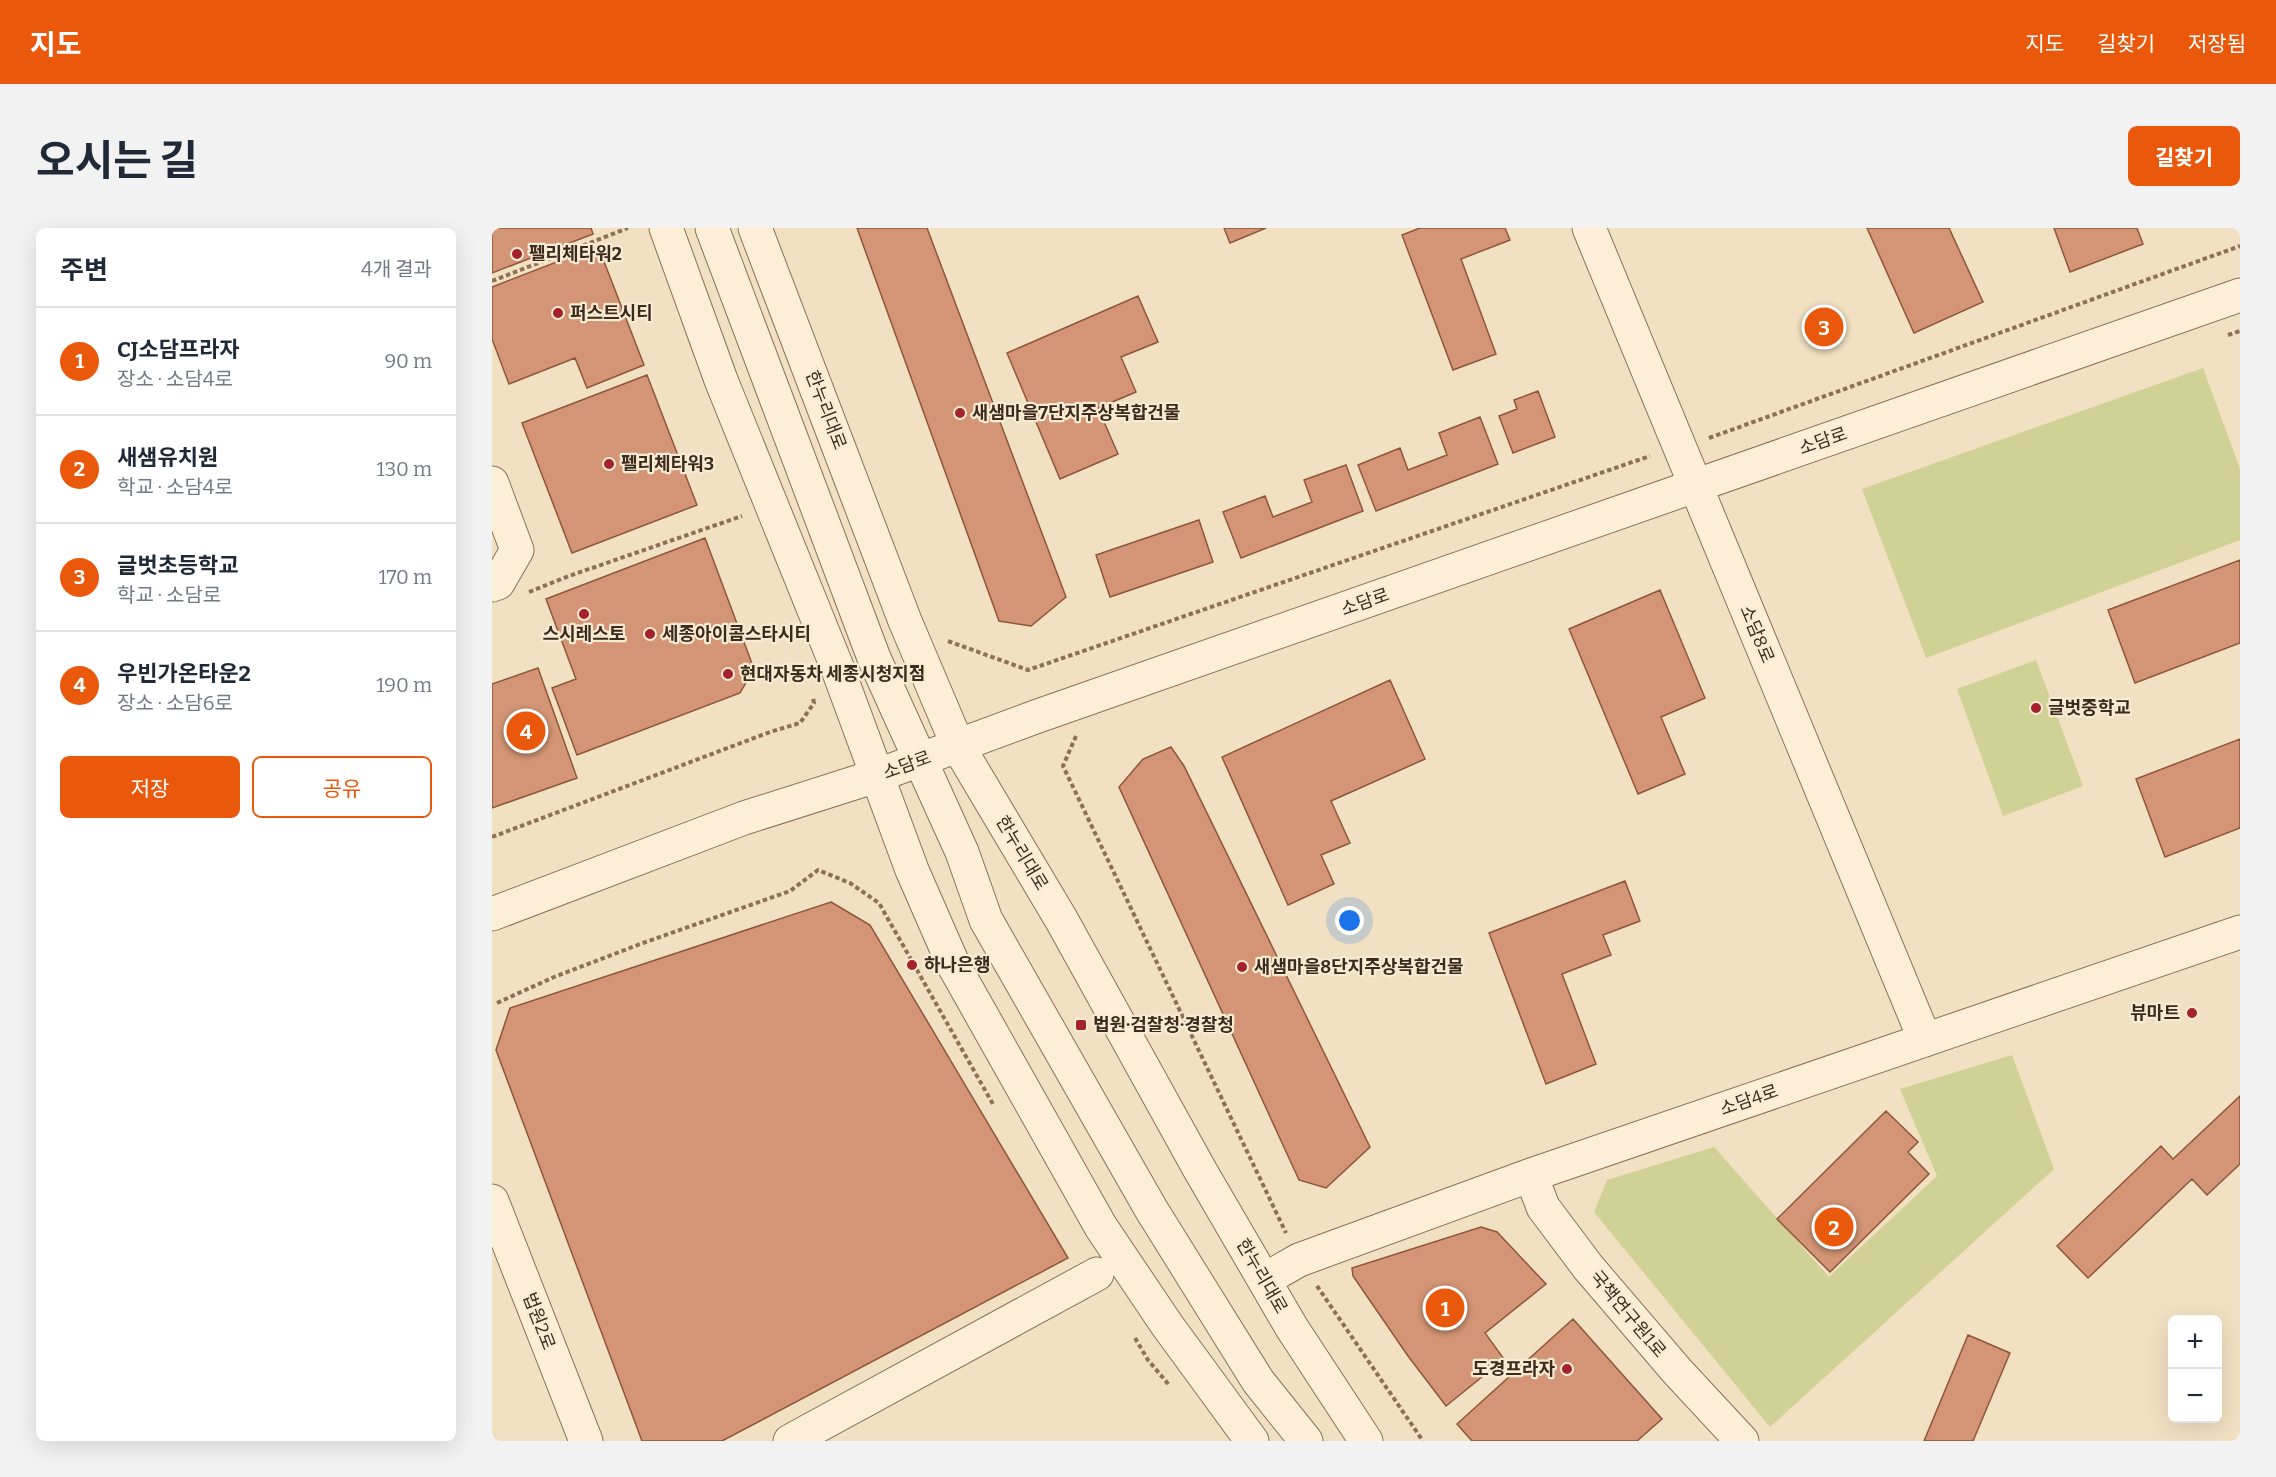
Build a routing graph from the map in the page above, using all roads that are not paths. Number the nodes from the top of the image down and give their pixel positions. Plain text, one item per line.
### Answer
1 (666, 228) edge
2 (712, 228) edge
3 (755, 228) edge
4 (1589, 228) edge
5 (2240, 295) edge
6 (492, 483) edge
7 (1695, 486) junction
8 (492, 585) edge
9 (958, 746) junction
10 (920, 760) junction
11 (876, 776) junction
12 (492, 914) edge
13 (2240, 932) edge
14 (1925, 1040) junction
15 (1531, 1175) junction
16 (492, 1201) edge
17 (503, 1258) edge
18 (1097, 1274) dead end
19 (1264, 1280) junction
20 (586, 1441) edge
21 (790, 1441) edge
22 (1252, 1441) edge
23 (1306, 1441) edge
24 (1366, 1441) edge
25 (1742, 1441) edge

1 - 11 street
2 - 10 street
3 - 9 street, 한누리대로
4 - 7 street, 소담8로
5 - 7 street, 소담로
6 - 8 street
7 - 9 street, 소담로
7 - 14 street, 소담8로
9 - 10 street, 소담로
9 - 19 street, 한누리대로
10 - 11 street, 소담로
10 - 23 street
11 - 12 street, 소담로
11 - 22 street
13 - 14 street, 소담4로
14 - 15 street, 소담4로
15 - 19 street, 소담4로
15 - 25 street, 국책연구원1로
16 - 17 street, 법원2로
17 - 20 street, 법원2로
18 - 21 street
19 - 24 street, 한누리대로

